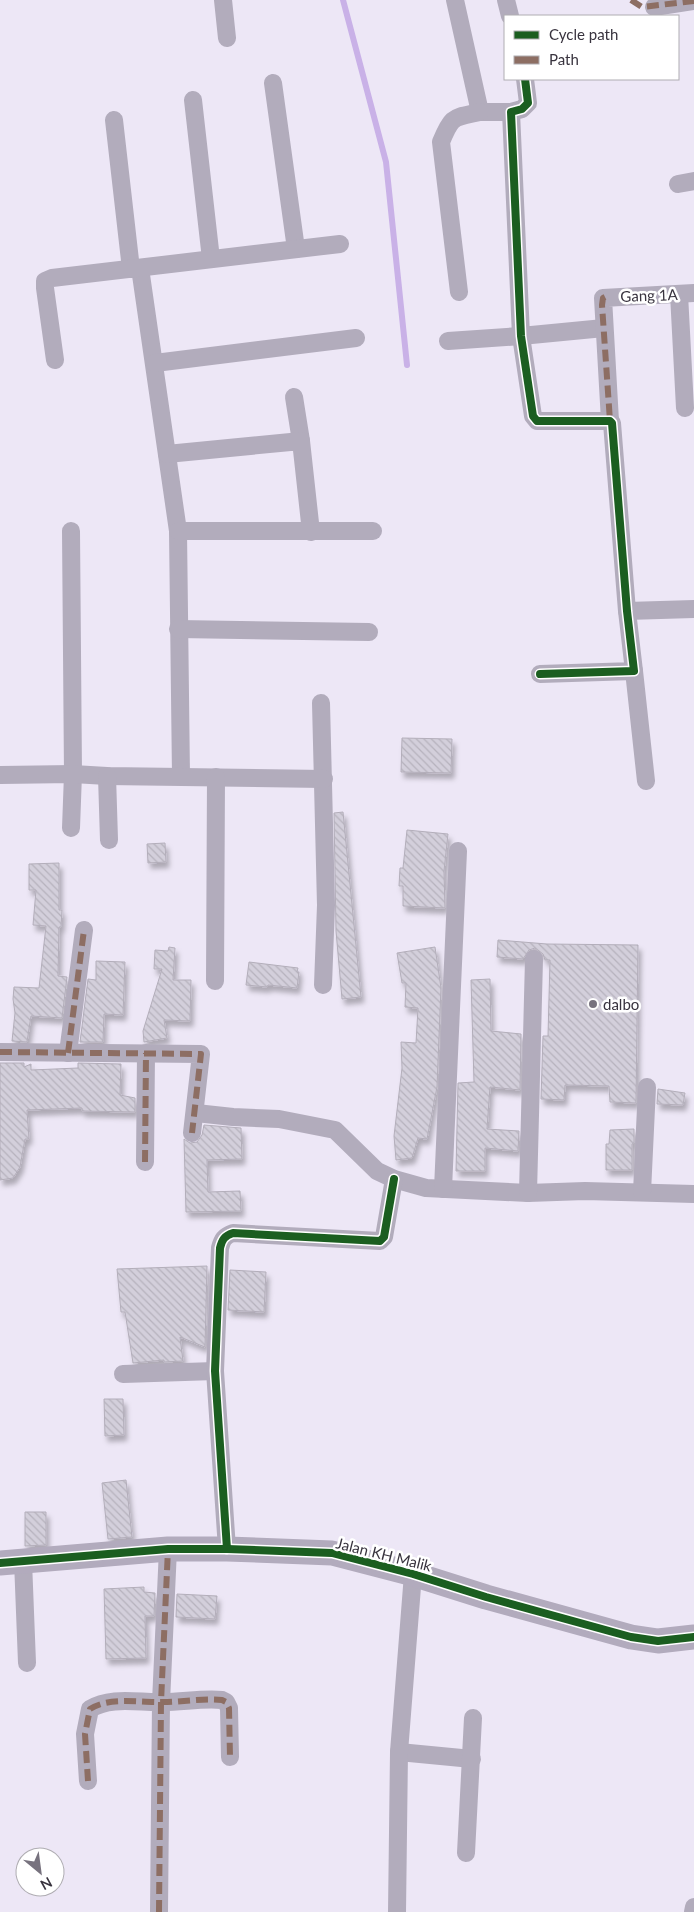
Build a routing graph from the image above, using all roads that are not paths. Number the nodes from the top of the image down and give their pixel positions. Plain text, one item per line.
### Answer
1 (222, 0) edge
2 (455, 0) edge
3 (506, 0) edge
4 (694, 1) edge
5 (654, 7) dead end
6 (510, 15) edge
7 (227, 38) dead end
8 (525, 80) edge
9 (273, 83) dead end
10 (192, 100) dead end
11 (480, 112) junction
12 (511, 112) junction
13 (114, 120) dead end
14 (340, 244) dead end
15 (296, 249) junction
16 (211, 259) junction
17 (136, 268) junction
18 (459, 292) dead end
19 (687, 294) edge
20 (604, 328) junction
21 (521, 336) junction
22 (356, 338) dead end
23 (448, 341) dead end
24 (55, 360) dead end
25 (155, 364) junction
26 (294, 397) dead end
27 (685, 408) dead end
28 (610, 421) junction
29 (300, 441) junction
30 (167, 454) junction
31 (71, 531) dead end
32 (178, 531) junction
33 (373, 531) dead end
34 (311, 532) junction
35 (694, 609) edge
36 (627, 611) junction
37 (178, 629) junction
38 (369, 632) dead end
39 (634, 670) junction
40 (540, 674) dead end
41 (321, 704) dead end
42 (73, 774) junction
43 (0, 775) edge
44 (107, 776) junction
45 (181, 776) junction
46 (216, 778) junction
47 (324, 779) junction
48 (646, 781) dead end
49 (71, 828) dead end
50 (109, 840) dead end
51 (458, 852) dead end
52 (84, 930) dead end
53 (534, 959) dead end
54 (215, 981) dead end
55 (323, 985) dead end
56 (0, 1052) edge
57 (68, 1052) junction
58 (146, 1053) junction
59 (647, 1087) dead end
60 (196, 1112) junction
61 (192, 1133) dead end
62 (146, 1162) dead end
63 (394, 1179) junction
64 (443, 1189) junction
65 (642, 1192) junction
66 (528, 1193) junction
67 (694, 1194) edge
68 (215, 1371) junction
69 (123, 1374) dead end
70 (227, 1548) junction
71 (168, 1549) junction
72 (12, 1562) edge
73 (413, 1574) junction
74 (694, 1637) edge
75 (27, 1663) dead end
76 (161, 1702) junction
77 (473, 1718) dead end
78 (399, 1752) junction
79 (230, 1757) dead end
80 (472, 1759) junction
81 (88, 1781) dead end
82 (466, 1853) dead end
83 (694, 1908) edge
84 (159, 1912) edge
85 (397, 1912) edge
86 (693, 1912) edge

1 - 7 street
2 - 11 street
3 - 6 street
4 - 5 street
8 - 12 street
9 - 15 street
10 - 16 street
11 - 12 street
11 - 18 street
12 - 21 street
13 - 17 street
14 - 15 street
15 - 16 street
16 - 17 street
17 - 24 street
17 - 25 street
19 - 20 street, Gang 1A
19 - 27 street
20 - 21 street
20 - 28 street
21 - 23 street
21 - 28 street
22 - 25 street
25 - 30 street
26 - 29 street
28 - 36 street
29 - 30 street
29 - 34 street
30 - 32 street
31 - 42 street
32 - 34 street
32 - 37 street
33 - 34 street
35 - 36 street
36 - 39 street
37 - 38 street
37 - 45 street
39 - 40 street
39 - 48 street
41 - 47 street
42 - 43 street
42 - 44 street
42 - 49 street
44 - 45 street
44 - 50 street
45 - 46 street
46 - 47 street
46 - 54 street
47 - 55 street
51 - 64 street
52 - 57 street
53 - 66 street
56 - 57 street
57 - 58 street
58 - 60 street
58 - 62 street
59 - 65 street
60 - 61 street
60 - 63 street
63 - 64 street
63 - 68 street
64 - 66 street
65 - 66 street
65 - 67 street
68 - 69 street
68 - 70 street
70 - 71 street, Jalan KH Malik
70 - 73 street, Jalan KH Malik
71 - 72 street, Jalan KH Malik
71 - 76 street
72 - 75 street
73 - 74 street, Jalan KH Malik
73 - 78 street
76 - 79 street
76 - 81 street
76 - 84 street
77 - 80 street
78 - 80 street
78 - 85 street
80 - 82 street
83 - 86 street

